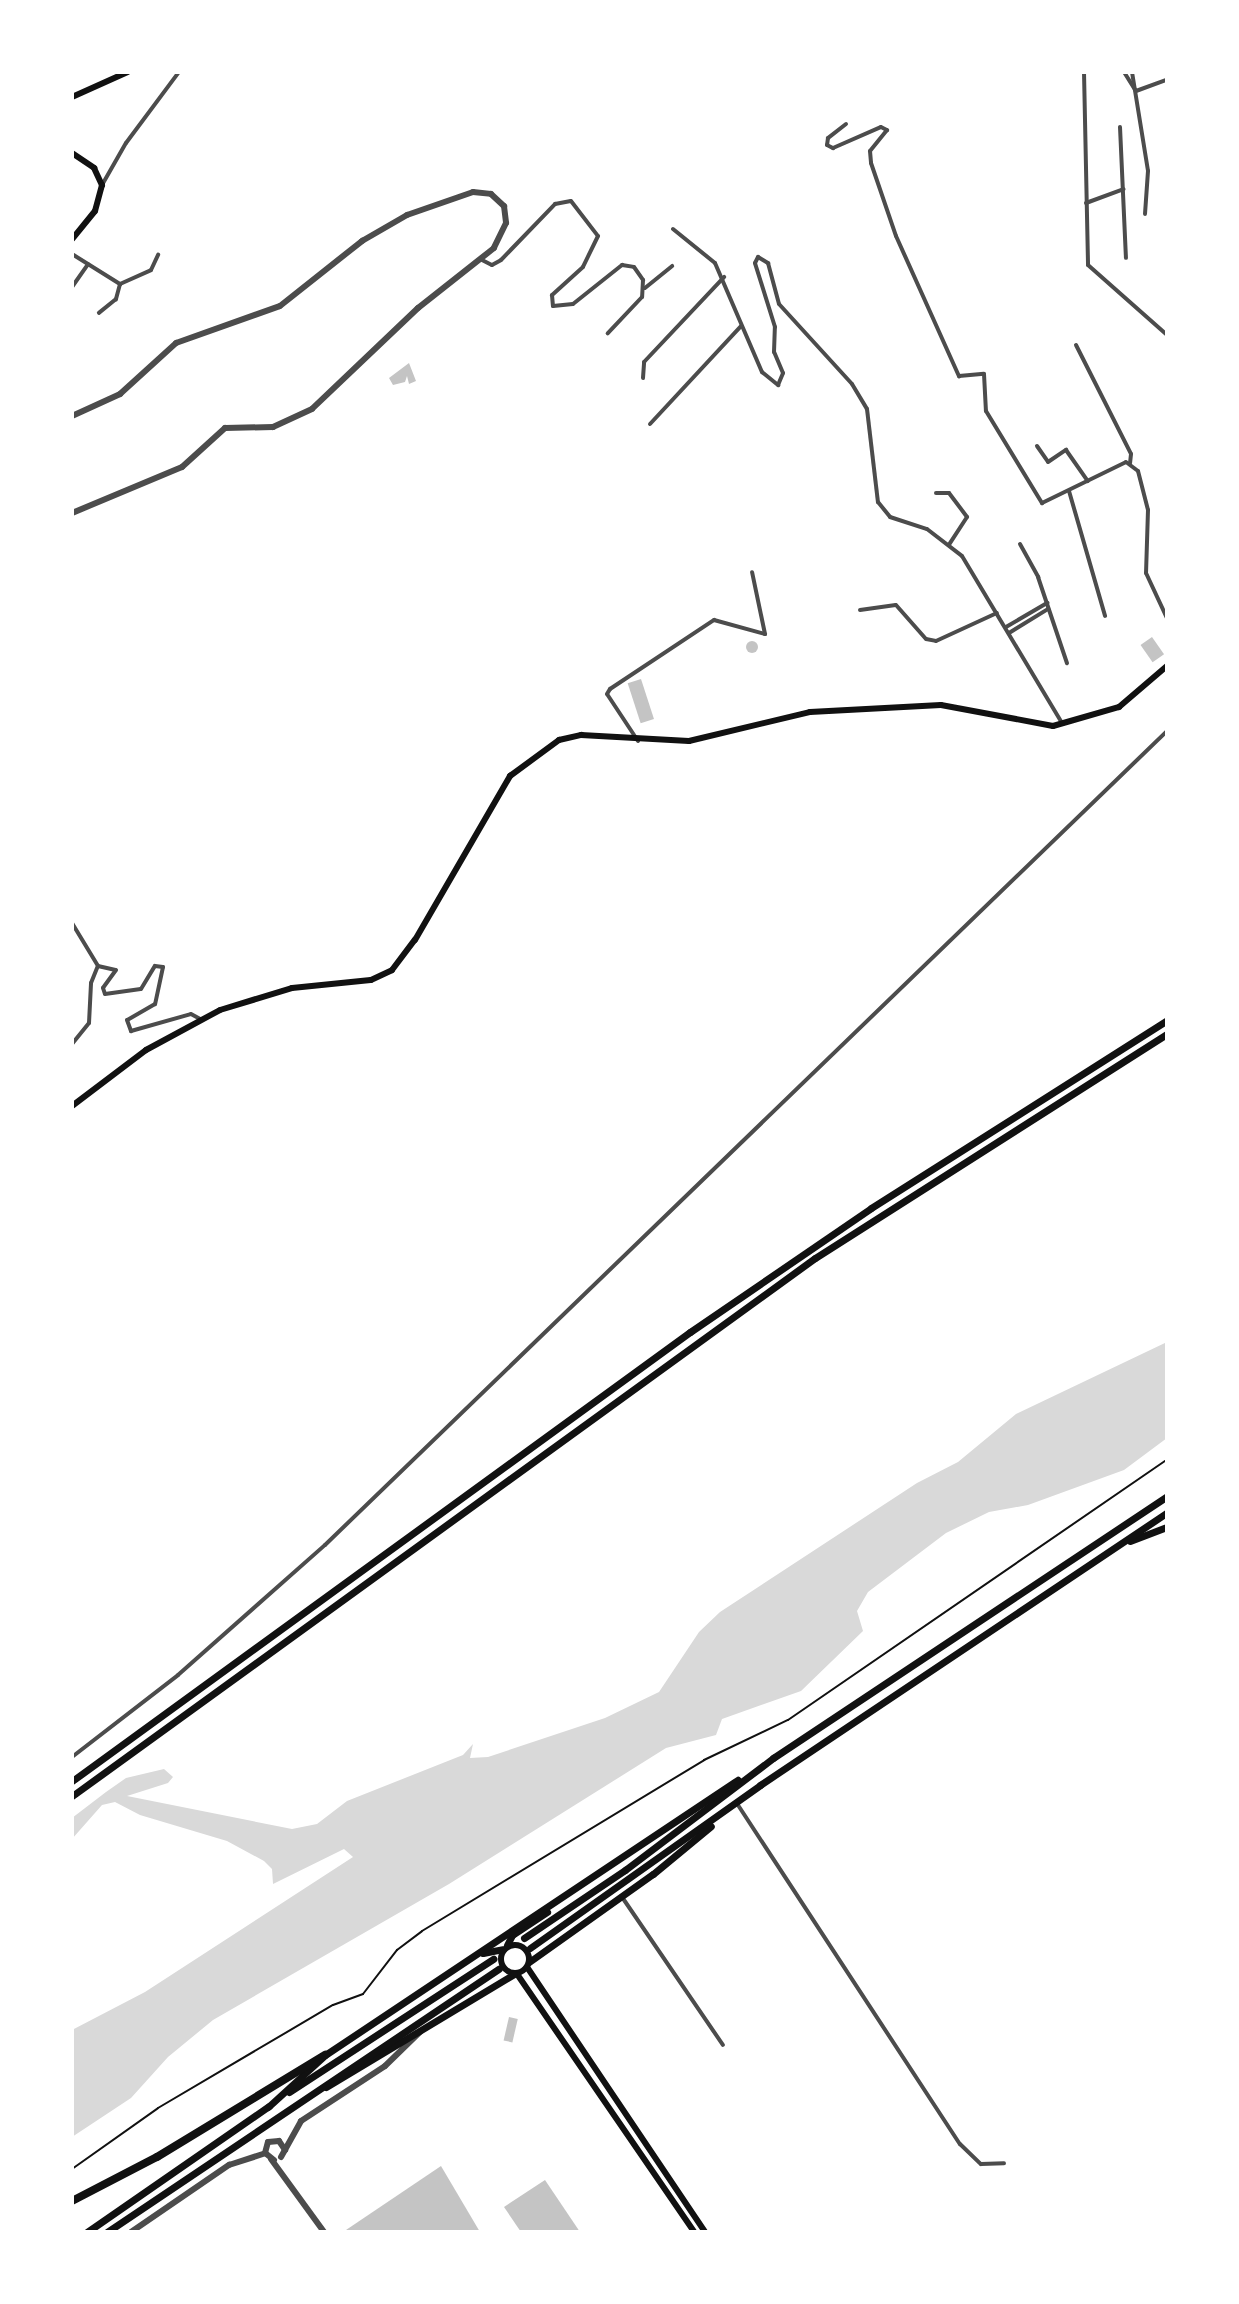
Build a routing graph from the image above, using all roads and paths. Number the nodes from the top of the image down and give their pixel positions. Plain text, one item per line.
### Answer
1 (128, 72) edge
2 (179, 72) edge
3 (1084, 72) edge
4 (1124, 72) edge
5 (1132, 72) edge
6 (1167, 80) edge
7 (1136, 91) junction
8 (72, 97) edge
9 (846, 124) dead end
10 (1120, 127) dead end
11 (72, 153) edge
12 (102, 188) junction
13 (1124, 189) junction
14 (1086, 203) junction
15 (1145, 214) dead end
16 (673, 229) dead end
17 (72, 239) edge
18 (72, 254) edge
19 (158, 255) dead end
20 (1126, 258) dead end
21 (482, 260) junction
22 (88, 264) junction
23 (672, 266) dead end
24 (724, 277) junction
25 (120, 284) junction
26 (72, 287) edge
27 (645, 288) junction
28 (99, 313) dead end
29 (741, 326) junction
30 (608, 333) dead end
31 (1167, 335) edge
32 (1076, 345) dead end
33 (643, 378) dead end
34 (72, 416) edge
35 (650, 424) dead end
36 (1037, 446) dead end
37 (1130, 463) junction
38 (1088, 481) junction
39 (1069, 491) junction
40 (936, 493) dead end
41 (72, 513) edge
42 (1020, 544) dead end
43 (948, 546) junction
44 (752, 572) dead end
45 (1048, 606) junction
46 (860, 610) dead end
47 (997, 613) junction
48 (1105, 616) dead end
49 (1167, 618) edge
50 (1008, 630) junction
51 (1067, 663) dead end
52 (1167, 666) edge
53 (1063, 725) junction
54 (1167, 731) edge
55 (638, 741) junction
56 (72, 923) edge
57 (98, 966) junction
58 (200, 1019) junction
59 (1167, 1020) edge
60 (1167, 1034) edge
61 (72, 1044) edge
62 (72, 1106) edge
63 (1167, 1460) edge
64 (1167, 1496) edge
65 (1167, 1513) edge
66 (1167, 1527) edge
67 (1124, 1542) junction
68 (72, 1757) edge
69 (773, 1758) junction
70 (72, 1781) edge
71 (72, 1796) edge
72 (736, 1802) junction
73 (607, 1868) junction
74 (622, 1897) junction
75 (524, 1938) dead end
76 (505, 1947) junction
77 (530, 1948) dead end
78 (493, 1959) dead end
79 (528, 1964) junction
80 (458, 1967) junction
81 (499, 1969) dead end
82 (516, 1974) junction
83 (420, 2032) junction
84 (723, 2045) dead end
85 (325, 2055) junction
86 (268, 2107) junction
87 (272, 2118) junction
88 (265, 2153) junction
89 (283, 2154) junction
90 (271, 2159) junction
91 (1004, 2163) dead end
92 (72, 2169) edge
93 (292, 2186) junction
94 (72, 2201) edge
95 (87, 2232) edge
96 (107, 2232) edge
97 (131, 2232) edge
98 (324, 2232) edge
99 (694, 2232) edge
100 (705, 2232) edge

1 - 8 main road
2 - 12 street
3 - 14 street
4 - 7 street
5 - 7 street
6 - 7 street
7 - 15 street
9 - 39 street
10 - 13 street
11 - 12 main road
12 - 17 main road
13 - 14 street
13 - 20 street
14 - 31 street
16 - 24 street
18 - 22 street
19 - 25 street
21 - 27 street
21 - 34 street
21 - 41 street
22 - 25 street
22 - 26 street
23 - 27 street
24 - 29 street
24 - 33 street
25 - 28 street
27 - 30 street
29 - 35 street
29 - 43 street
32 - 37 street
36 - 38 street
37 - 38 street
37 - 49 street
38 - 39 street
39 - 48 street
40 - 43 street
42 - 45 street
43 - 47 street
44 - 55 street
45 - 50 street
45 - 51 street
46 - 47 street
47 - 50 street
50 - 53 street
52 - 53 main road
53 - 55 main road
54 - 68 street
55 - 58 main road
56 - 57 street
57 - 58 street
57 - 61 street
58 - 62 main road
59 - 70 main road
60 - 71 main road
63 - 92 path
64 - 69 main road
65 - 67 main road
66 - 67 main road
67 - 72 main road
69 - 73 main road
69 - 75 main road
72 - 74 main road
72 - 77 main road
72 - 91 street
73 - 76 main road
73 - 80 main road
74 - 79 main road
74 - 84 street
76 - 79 main road
76 - 80 main road
76 - 82 main road
78 - 86 main road
79 - 82 main road
79 - 100 main road
80 - 85 main road
81 - 87 main road
82 - 83 main road
82 - 99 main road
83 - 87 main road
83 - 89 street
85 - 86 main road
85 - 94 highway
86 - 95 main road
87 - 96 main road
88 - 89 street
88 - 90 street
88 - 97 street
89 - 90 street
89 - 93 street
90 - 93 street
93 - 98 street

